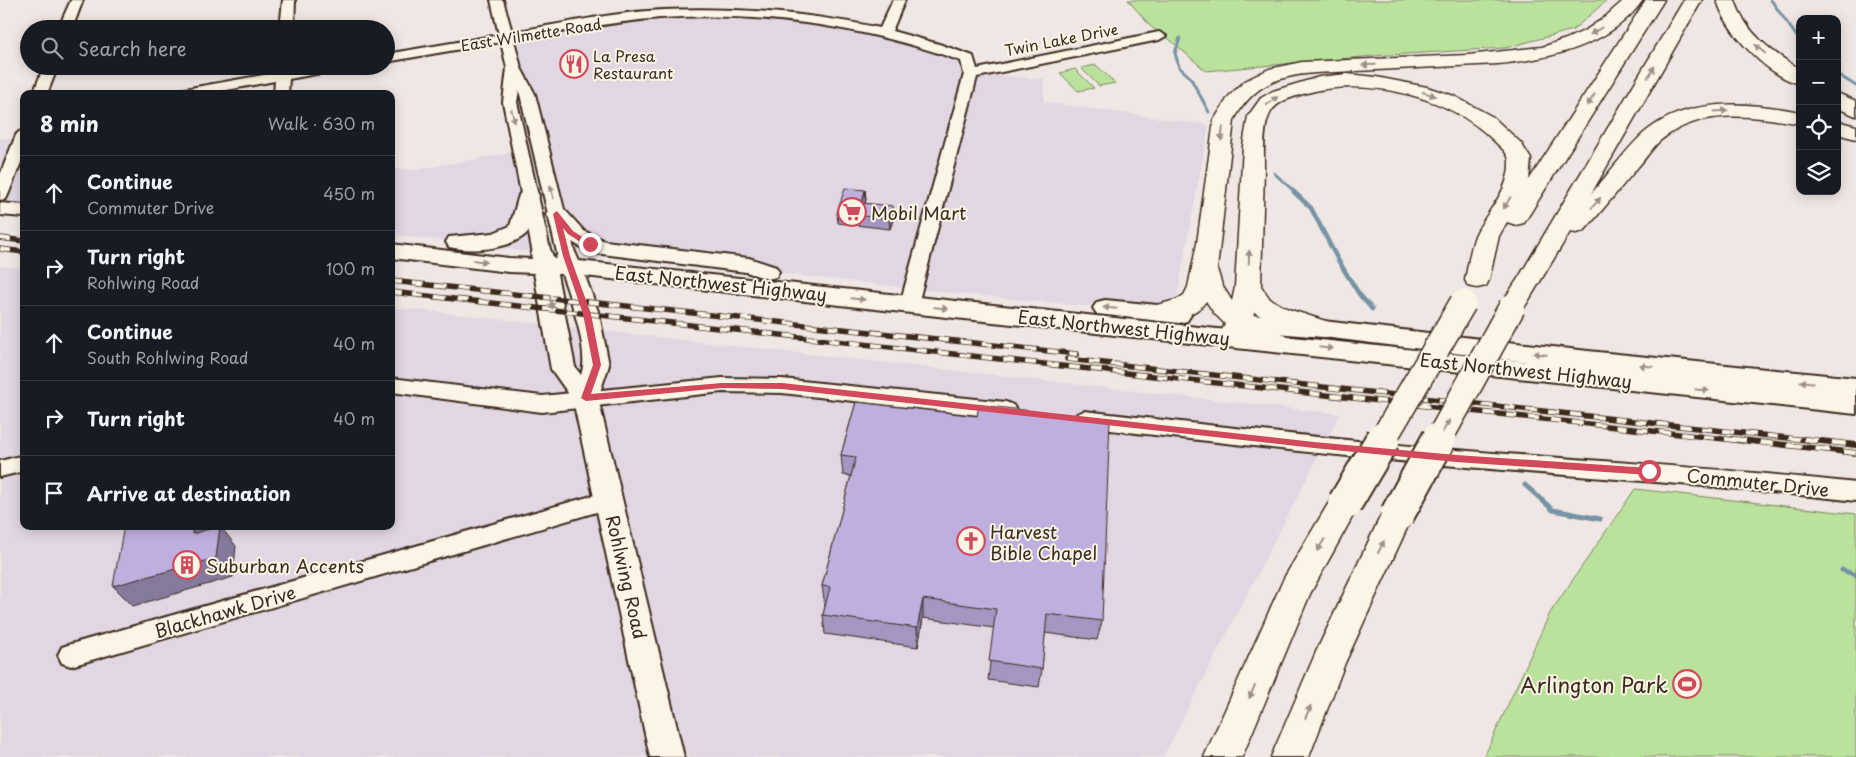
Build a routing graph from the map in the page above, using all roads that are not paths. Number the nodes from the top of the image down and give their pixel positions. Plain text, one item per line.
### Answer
1 (77, 0) edge
2 (289, 0) edge
3 (497, 0) edge
4 (655, 0) edge
5 (899, 0) edge
6 (1634, 0) edge
7 (1655, 0) edge
8 (1693, 0) edge
9 (1726, 0) edge
10 (661, 14) junction
11 (69, 20) edge
12 (288, 20) edge
13 (884, 34) junction
14 (1159, 36) dead end
15 (506, 37) junction
16 (395, 56) edge
17 (514, 68) junction
18 (970, 74) junction
19 (47, 75) edge
20 (265, 75) edge
21 (283, 75) edge
22 (1796, 75) edge
23 (42, 90) edge
24 (197, 90) edge
25 (281, 90) edge
26 (1841, 102) edge
27 (1856, 110) edge
28 (1796, 117) edge
29 (1841, 128) edge
30 (1856, 133) edge
31 (20, 145) edge
32 (529, 194) junction
33 (0, 195) edge
34 (0, 209) edge
35 (20, 211) edge
36 (557, 214) junction
37 (395, 235) edge
38 (457, 242) junction
39 (395, 251) edge
40 (543, 260) junction
41 (568, 262) junction
42 (1205, 270) junction
43 (768, 272) junction
44 (674, 278) junction
45 (1477, 280) junction
46 (1530, 280) junction
47 (1248, 288) junction
48 (911, 296) junction
49 (584, 307) junction
50 (1158, 313) junction
51 (1323, 329) junction
52 (1235, 330) junction
53 (1277, 343) joint
54 (395, 386) edge
55 (1856, 387) edge
56 (586, 398) junction
57 (1856, 405) edge
58 (1026, 413) edge
59 (1066, 417) edge
60 (20, 465) edge
61 (0, 469) edge
62 (1856, 492) edge
63 (609, 500) junction
64 (72, 656) dead end
65 (667, 757) edge
66 (1223, 757) edge
67 (1290, 757) edge

1 - 11 street
2 - 12 street
3 - 15 street
4 - 10 street
5 - 13 street
6 -> 42 highway
7 -> 45 highway
46 -> 8 highway
22 -> 9 highway
10 - 13 street, East Wilmette Road
10 - 15 street, East Wilmette Road
13 - 18 street, East Wilmette Road
14 - 18 street, Twin Lake Drive
15 - 16 street, East Wilmette Road
15 - 17 street
17 -> 32 street
36 -> 17 street
18 - 48 street
19 - 23 street
20 - 24 street
21 - 25 street
26 - 27 highway
46 -> 28 highway
29 - 30 highway
31 - 33 street
32 - 38 main road
32 - 40 street
34 - 35 main road
36 - 41 street
36 - 43 main road
37 - 38 main road, East Northwest Highway
38 - 40 main road, East Northwest Highway
39 -> 40 main road, East Northwest Highway
40 - 41 main road, East Northwest Highway
40 -> 56 main road, Rohlwing Road
41 - 43 main road, East Northwest Highway
41 - 44 main road, East Northwest Highway
41 - 49 main road
42 - 50 highway
42 - 52 highway
43 - 48 main road, East Northwest Highway
44 -> 48 main road, East Northwest Highway
44 - 49 main road
47 -> 45 highway
45 -> 66 highway, bridge
67 -> 46 highway, bridge
47 - 51 highway
47 - 52 highway
50 -> 48 main road, East Northwest Highway
48 -> 52 main road, East Northwest Highway
49 - 56 main road
50 - 52 main road, East Northwest Highway
51 - 52 main road, East Northwest Highway
55 -> 51 main road, East Northwest Highway
52 - 53 highway
53 -> 57 main road, East Northwest Highway
54 - 56 street
56 - 58 street
56 - 63 main road, Rohlwing Road
59 - 62 street, Commuter Drive
60 - 61 street
63 - 64 street, Blackhawk Drive
63 - 65 main road, Rohlwing Road

